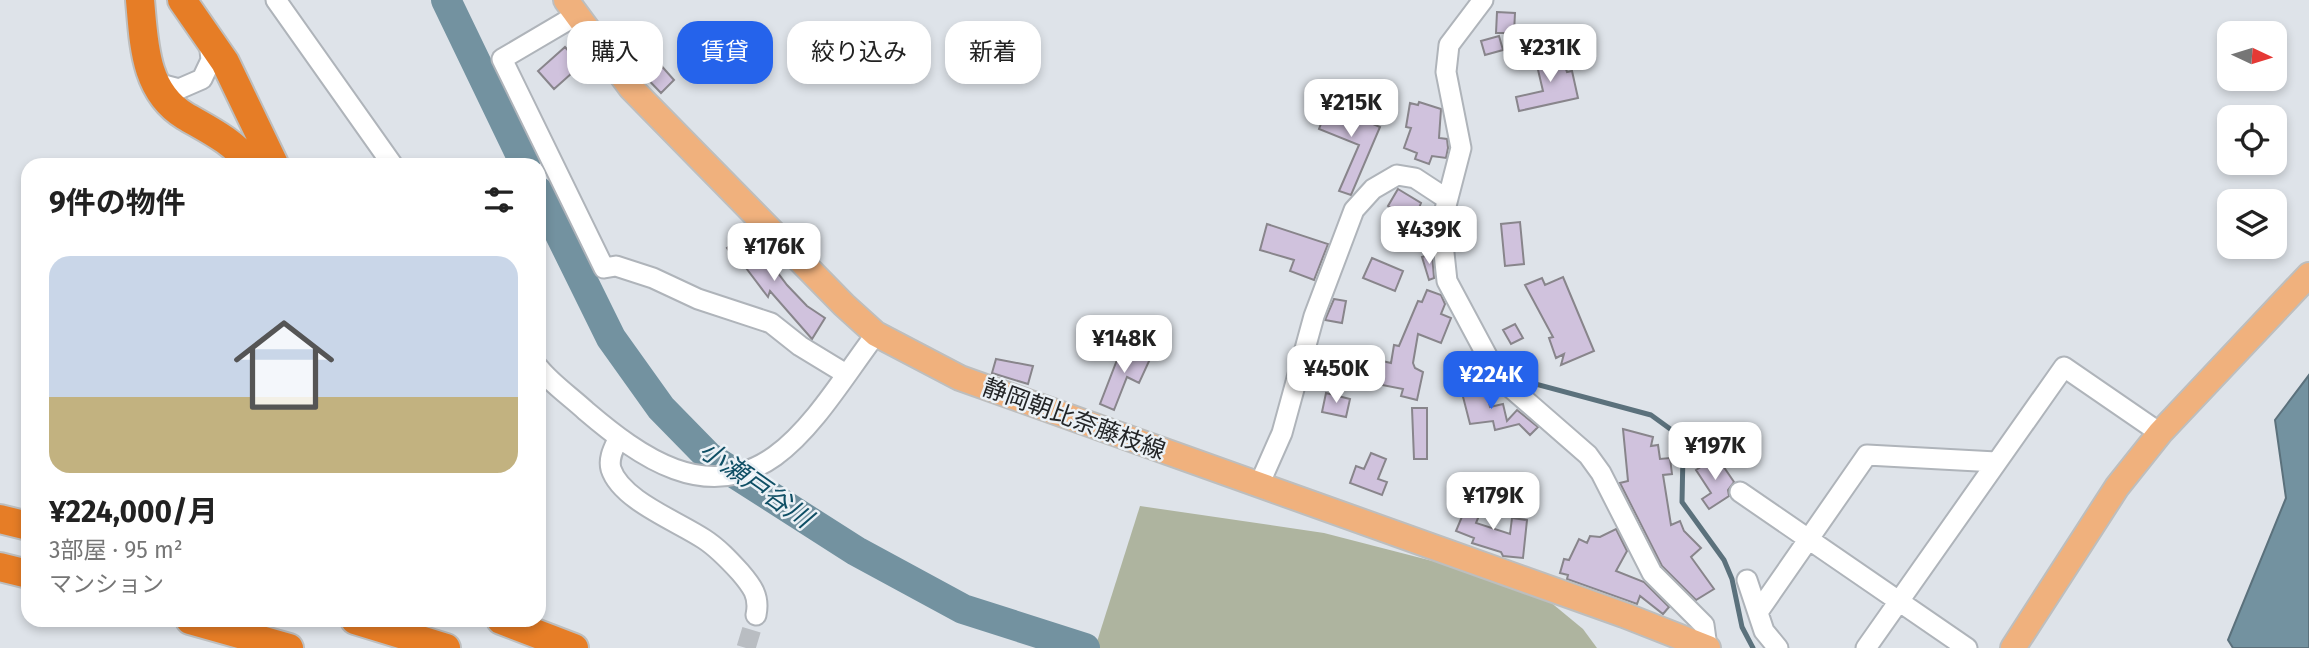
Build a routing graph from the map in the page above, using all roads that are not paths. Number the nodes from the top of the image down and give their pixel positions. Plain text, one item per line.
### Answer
1 (140, 0) edge
2 (183, 0) edge
3 (276, 0) edge
4 (1483, 0) edge
5 (570, 8) edge
6 (208, 36) junction
7 (156, 83) junction
8 (244, 158) edge
9 (271, 158) edge
10 (388, 158) edge
11 (1447, 199) junction
12 (2309, 275) edge
13 (876, 334) junction
14 (546, 374) edge
15 (846, 374) junction
16 (2160, 433) junction
17 (618, 439) junction
18 (1997, 462) junction
19 (1259, 485) junction
20 (1740, 492) dead end
21 (0, 519) edge
22 (21, 524) edge
23 (1808, 540) junction
24 (0, 567) edge
25 (21, 572) edge
26 (1747, 580) dead end
27 (1899, 602) junction
28 (1758, 612) junction
29 (757, 615) tunnel mouth
30 (215, 627) edge
31 (378, 627) edge
32 (519, 627) edge
33 (289, 648) edge
34 (446, 648) edge
35 (574, 648) edge
36 (1707, 648) edge
37 (1778, 648) edge
38 (1866, 648) edge
39 (1967, 648) edge
40 (2013, 648) edge

1 - 7 highway
2 - 6 highway
3 - 10 street
4 - 11 street
5 - 13 main road, 静岡朝比奈藤枝線
5 - 15 street
6 - 7 street
6 - 9 highway
7 - 8 highway
11 - 19 street
11 - 36 street
12 - 16 main road
13 - 15 street
13 - 19 main road, 静岡朝比奈藤枝線
14 - 17 street
15 - 17 street
16 - 18 street
16 - 40 main road
17 - 29 street
18 - 23 street
18 - 27 street
19 - 36 main road, 静岡朝比奈藤枝線
20 - 23 street
21 - 22 highway
23 - 27 street
23 - 28 street
24 - 25 highway
26 - 28 street
27 - 38 street
27 - 39 street
28 - 37 street
30 - 33 highway
31 - 34 highway
32 - 35 highway

